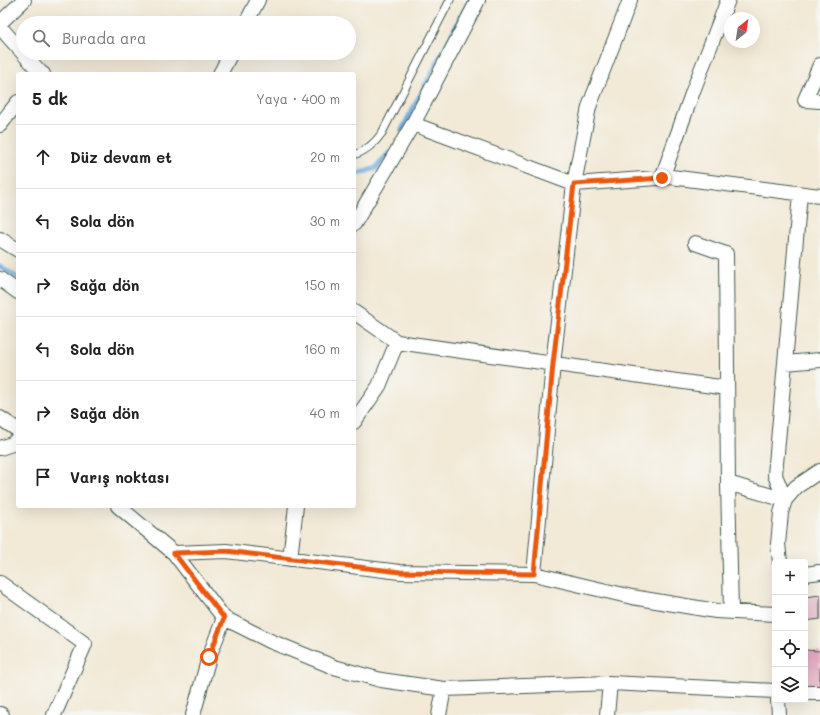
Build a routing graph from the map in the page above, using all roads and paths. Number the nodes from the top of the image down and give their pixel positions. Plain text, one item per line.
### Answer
1 (24, 0) edge
2 (258, 0) edge
3 (450, 0) edge
4 (478, 0) edge
5 (630, 0) edge
6 (728, 0) edge
7 (250, 16) edge
8 (0, 23) edge
9 (0, 27) edge
10 (16, 45) edge
11 (29, 60) edge
12 (227, 60) edge
13 (820, 65) edge
14 (39, 72) edge
15 (221, 72) edge
16 (820, 101) edge
17 (16, 104) edge
18 (0, 124) edge
19 (414, 124) junction
20 (356, 154) edge
21 (662, 178) junction
22 (574, 184) junction
23 (800, 194) junction
24 (820, 196) edge
25 (356, 221) edge
26 (0, 239) edge
27 (694, 243) dead end
28 (16, 249) edge
29 (0, 279) edge
30 (16, 291) edge
31 (356, 313) edge
32 (397, 342) junction
33 (820, 360) edge
34 (786, 363) junction
35 (553, 364) junction
36 (727, 388) junction
37 (0, 418) edge
38 (356, 419) edge
39 (16, 429) edge
40 (16, 441) edge
41 (0, 448) edge
42 (820, 471) edge
43 (728, 483) junction
44 (785, 500) junction
45 (120, 508) edge
46 (296, 508) edge
47 (174, 553) junction
48 (290, 559) junction
49 (780, 559) edge
50 (820, 572) edge
51 (534, 574) junction
52 (808, 574) edge
53 (0, 583) edge
54 (731, 612) junction
55 (772, 614) edge
56 (224, 618) junction
57 (610, 683) junction
58 (444, 689) junction
59 (772, 691) edge
60 (808, 693) edge
61 (820, 693) edge
62 (778, 703) edge
63 (54, 715) edge
64 (193, 715) edge
65 (439, 715) edge
66 (607, 715) edge
67 (778, 715) edge

1 - 8 street
2 - 7 street
3 - 20 lane
4 - 19 street
5 - 22 street
6 - 21 street
9 - 10 street
11 - 14 street
12 - 15 street
13 - 16 street
17 - 18 street
19 - 22 street
19 - 25 street
21 - 22 street
21 - 23 street
22 - 35 street
23 - 24 street
23 - 34 street
26 - 28 street
27 - 36 street
29 - 30 street
31 - 32 street
32 - 35 street
32 - 38 street
33 - 34 street
34 - 44 street
35 - 36 street
35 - 51 street
36 - 43 street
37 - 39 street
40 - 41 street
42 - 44 street
43 - 44 street
43 - 54 street
44 - 49 street
45 - 47 street
46 - 48 street
47 - 48 street
47 - 56 street
48 - 51 street
50 - 52 street
51 - 54 street
53 - 63 street
54 - 55 street
56 - 58 street
56 - 64 street
57 - 58 street
57 - 59 street
57 - 66 street
58 - 65 street
60 - 61 street
62 - 67 street

